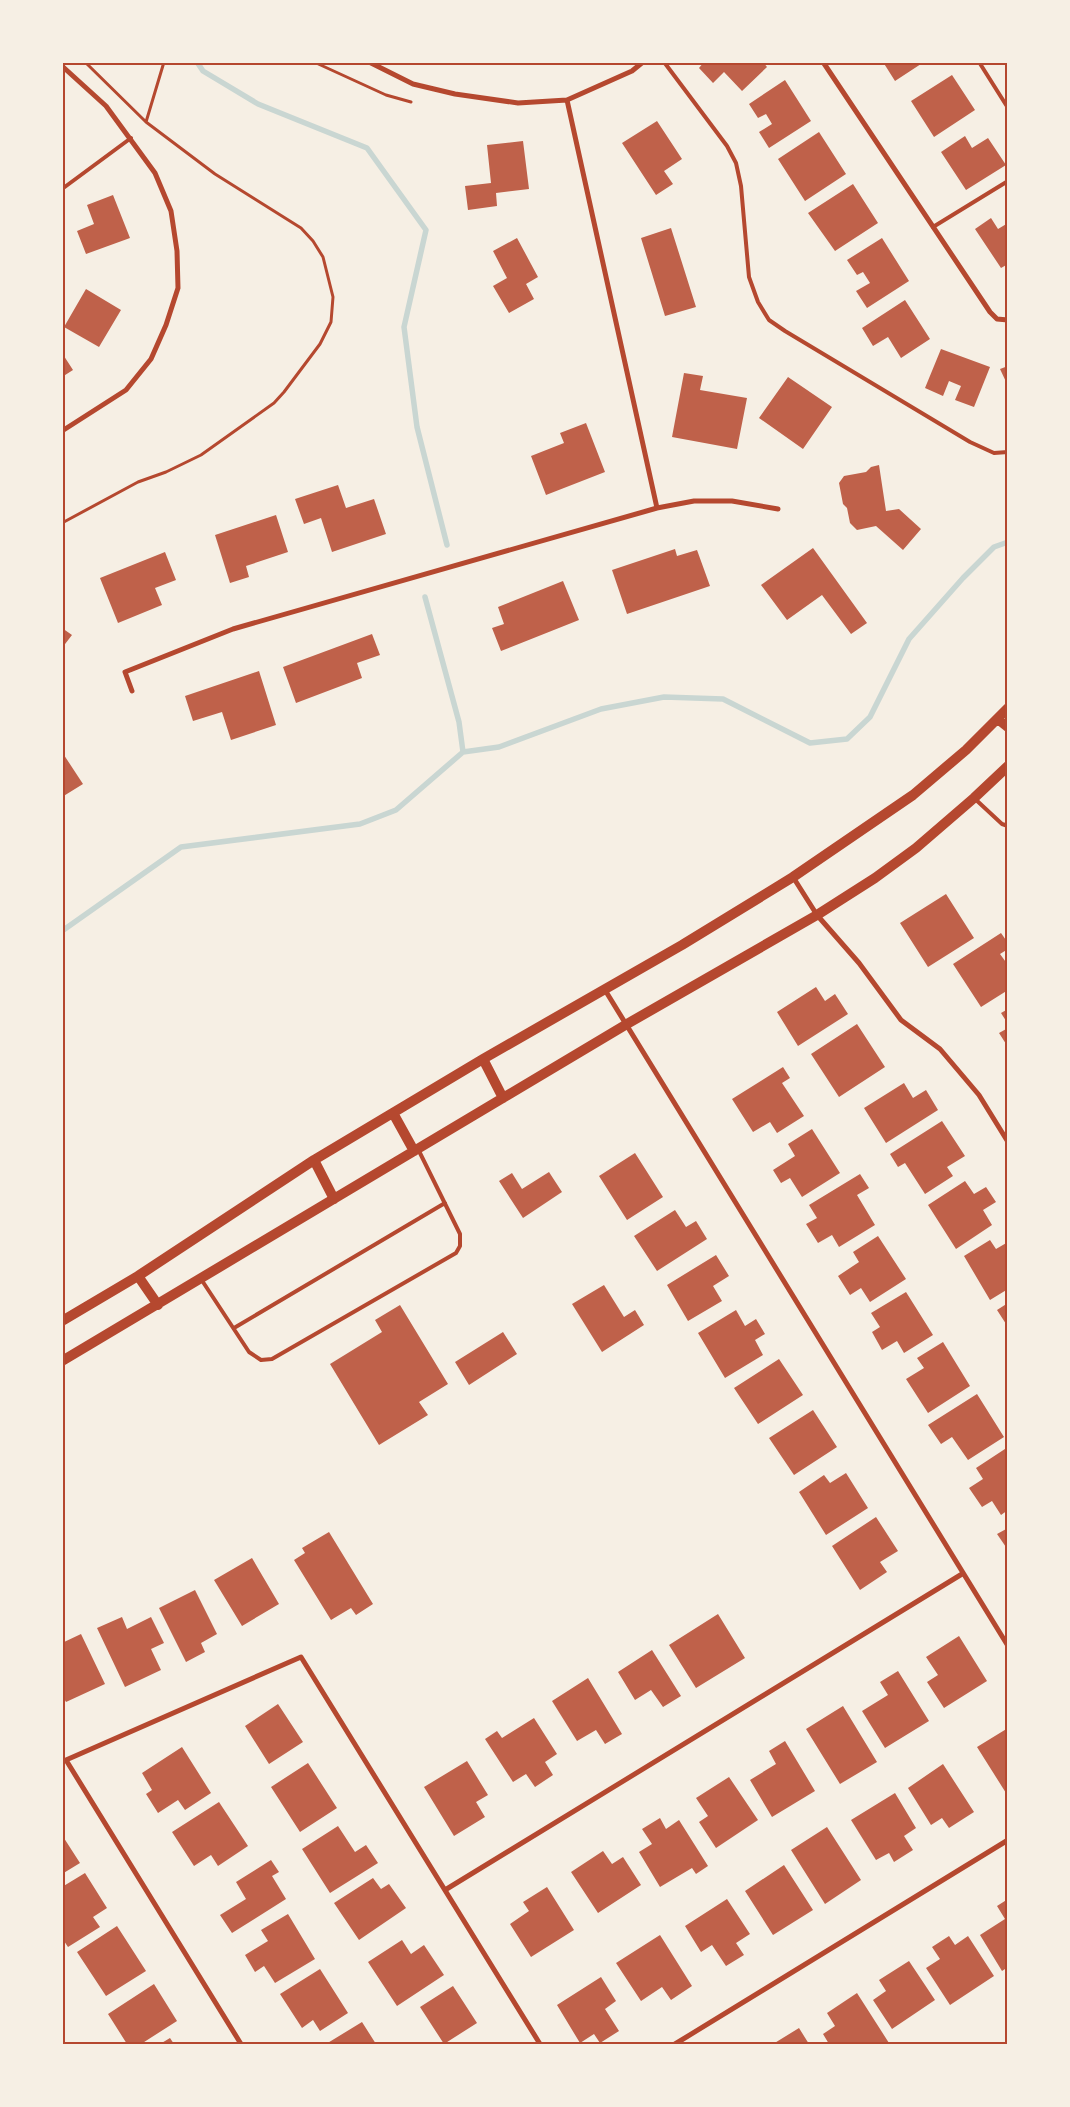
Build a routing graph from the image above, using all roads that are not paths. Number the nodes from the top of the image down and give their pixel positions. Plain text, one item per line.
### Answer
1 (369, 62) edge
2 (643, 62) edge
3 (664, 62) edge
4 (823, 62) edge
5 (979, 62) edge
6 (62, 66) edge
7 (567, 100) junction
8 (1008, 108) edge
9 (131, 138) junction
10 (1008, 181) edge
11 (62, 189) edge
12 (934, 228) junction
13 (1008, 320) edge
14 (62, 431) edge
15 (1008, 452) edge
16 (657, 508) junction
17 (778, 510) dead end
18 (132, 691) dead end
19 (1008, 708) edge
20 (998, 719) junction
21 (1008, 727) edge
22 (1008, 766) edge
23 (974, 798) junction
24 (1008, 826) edge
25 (793, 877) junction
26 (817, 915) junction
27 (605, 990) junction
28 (627, 1024) junction
29 (483, 1059) junction
30 (503, 1098) junction
31 (393, 1113) junction
32 (1008, 1142) edge
33 (416, 1150) junction
34 (314, 1160) junction
35 (334, 1199) junction
36 (445, 1203) junction
37 (138, 1276) junction
38 (200, 1279) junction
39 (158, 1305) junction
40 (62, 1321) edge
41 (234, 1328) junction
42 (62, 1362) edge
43 (962, 1574) junction
44 (1008, 1646) edge
45 (1008, 1840) edge
46 (445, 1890) junction
47 (241, 2044) edge
48 (540, 2044) edge
49 (676, 2044) edge

1 - 7 street
2 - 7 street
3 - 15 lane
4 - 12 street
5 - 8 lane
6 - 9 street
7 - 16 street
9 - 11 lane
9 - 14 street
10 - 12 lane
12 - 13 street
16 - 17 street
16 - 18 street
19 - 20 main road
20 - 21 main road
20 - 25 main road
22 - 23 main road
23 - 24 lane
23 - 26 main road
25 - 26 street
25 - 27 main road
26 - 28 main road
26 - 32 street
27 - 28 street
27 - 29 main road
28 - 30 main road
28 - 43 street
29 - 30 main road
29 - 31 main road
30 - 33 main road
31 - 33 main road
31 - 34 main road
33 - 35 main road
33 - 36 lane
34 - 35 main road
34 - 37 main road
35 - 38 main road
36 - 41 lane
36 - 41 lane
37 - 39 main road
37 - 40 main road
38 - 39 main road
38 - 41 lane
39 - 42 main road
43 - 44 street
43 - 46 street
45 - 49 street
46 - 47 street
46 - 48 street

